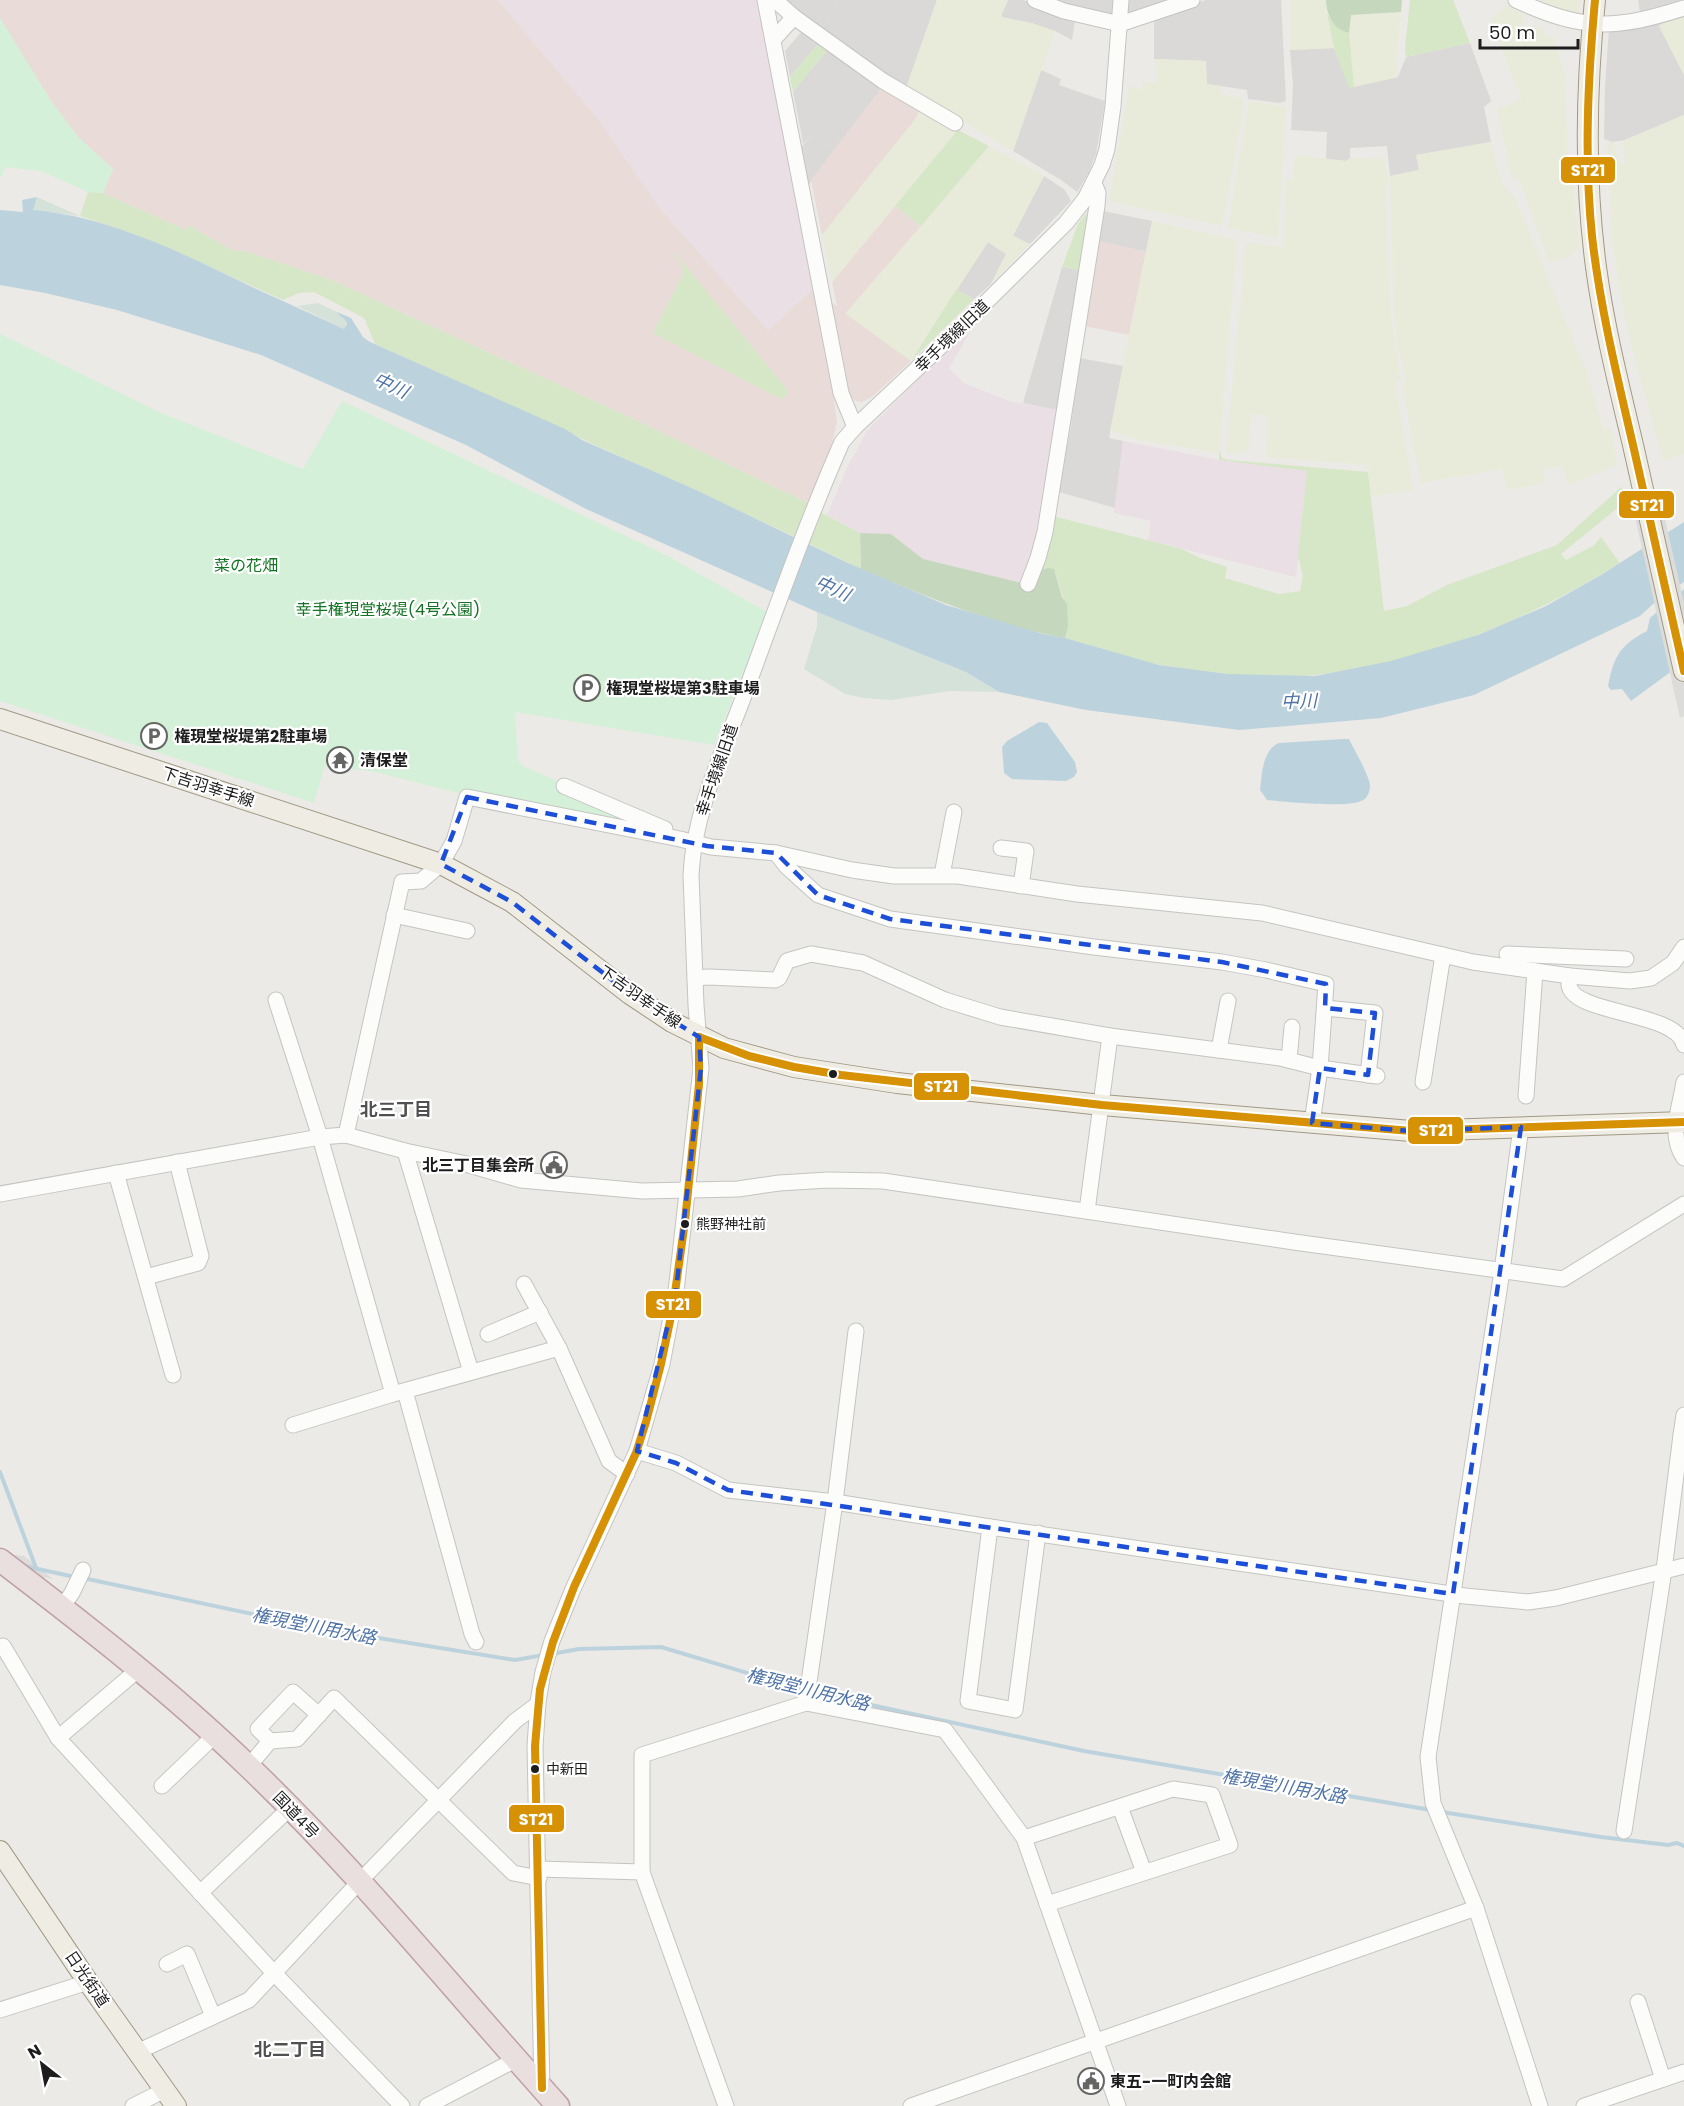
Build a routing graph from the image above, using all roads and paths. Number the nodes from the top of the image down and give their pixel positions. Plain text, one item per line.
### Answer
1 (765, 0) edge
2 (771, 0) edge
3 (1035, 0) edge
4 (1121, 0) edge
5 (1192, 0) edge
6 (1515, 0) edge
7 (1595, 0) edge
8 (1684, 8) edge
9 (794, 17) junction
10 (1120, 24) junction
11 (1593, 24) junction
12 (772, 40) junction
13 (955, 123) dead end
14 (1094, 183) junction
15 (855, 426) junction
16 (1028, 584) dead end
17 (1684, 671) edge
18 (0, 719) edge
19 (564, 786) dead end
20 (954, 812) dead end
21 (687, 841) junction
22 (1001, 848) dead end
23 (776, 853) junction
24 (441, 864) junction
25 (942, 875) junction
26 (1021, 886) junction
27 (394, 915) junction
28 (468, 931) dead end
29 (1684, 947) edge
30 (1507, 954) dead end
31 (1443, 955) junction
32 (1626, 959) dead end
33 (1535, 971) junction
34 (1570, 976) junction
35 (695, 978) junction
36 (276, 1000) dead end
37 (1228, 1001) dead end
38 (1324, 1008) junction
39 (1292, 1027) dead end
40 (699, 1036) junction
41 (1110, 1036) junction
42 (1684, 1045) edge
43 (1219, 1050) junction
44 (1289, 1060) junction
45 (1320, 1068) junction
46 (1423, 1082) dead end
47 (1684, 1082) edge
48 (1526, 1096) dead end
49 (1102, 1105) junction
50 (1680, 1122) edge
51 (1312, 1123) junction
52 (1521, 1126) junction
53 (345, 1135) junction
54 (320, 1137) junction
55 (405, 1151) junction
56 (1684, 1158) edge
57 (177, 1162) junction
58 (116, 1173) junction
59 (689, 1191) junction
60 (0, 1194) edge
61 (1684, 1204) edge
62 (1087, 1211) junction
63 (1502, 1271) junction
64 (146, 1277) junction
65 (524, 1284) dead end
66 (540, 1312) junction
67 (856, 1331) dead end
68 (488, 1334) dead end
69 (559, 1348) junction
70 (471, 1372) junction
71 (173, 1376) dead end
72 (399, 1393) junction
73 (1684, 1415) edge
74 (292, 1425) dead end
75 (1683, 1435) edge
76 (637, 1451) junction
77 (627, 1474) junction
78 (835, 1502) junction
79 (990, 1527) junction
80 (1038, 1533) junction
81 (8, 1566) edge
82 (1684, 1566) edge
83 (83, 1570) dead end
84 (1664, 1570) junction
85 (1453, 1593) junction
86 (62, 1607) junction
87 (476, 1642) dead end
88 (3, 1646) dead end
89 (140, 1668) junction
90 (806, 1703) junction
91 (538, 1704) junction
92 (319, 1715) junction
93 (215, 1735) junction
94 (58, 1738) junction
95 (270, 1741) junction
96 (249, 1766) junction
97 (162, 1786) dead end
98 (439, 1801) junction
99 (1120, 1807) junction
100 (290, 1808) junction
101 (1624, 1831) dead end
102 (1024, 1838) junction
103 (0, 1851) edge
104 (642, 1872) junction
105 (1144, 1872) junction
106 (539, 1874) junction
107 (359, 1882) junction
108 (200, 1893) junction
109 (1047, 1904) junction
110 (1476, 1908) junction
111 (167, 1964) dead end
112 (274, 1973) junction
113 (88, 1982) junction
114 (1638, 2002) dead end
115 (0, 2010) edge
116 (213, 2016) junction
117 (1096, 2043) junction
118 (137, 2052) junction
119 (517, 2059) junction
120 (1684, 2072) edge
121 (1663, 2079) junction
122 (543, 2097) edge
123 (170, 2098) edge
124 (1611, 2102) edge
125 (133, 2106) edge
126 (402, 2106) edge
127 (427, 2106) edge
128 (558, 2106) edge
129 (726, 2106) edge
130 (911, 2106) edge
131 (1118, 2106) edge
132 (1539, 2106) edge
133 (1584, 2106) edge

1 - 12 street
2 - 9 street
3 - 10 street
4 - 10 street, 幸手境線旧道
5 - 10 street
6 - 11 street
7 - 11 main road
8 - 11 street
9 - 12 street
9 - 13 street
10 - 14 street, 幸手境線旧道
11 - 17 main road
12 - 15 street
14 - 15 street, 幸手境線旧道
14 - 16 street
15 - 21 street, 幸手境線旧道
18 - 24 main road, 下吉羽幸手線
19 - 21 street
20 - 25 street
21 - 23 street
21 - 24 street
21 - 35 street, 幸手境線旧道
22 - 26 street
23 - 25 street
23 - 38 street
24 - 27 street
24 - 40 main road, 下吉羽幸手線
25 - 26 street
26 - 31 street
27 - 28 street
27 - 53 street
29 - 34 street
30 - 32 street
31 - 33 street
31 - 46 street
33 - 34 street
33 - 48 street
34 - 42 street
35 - 40 street, 幸手境線旧道
35 - 41 street
36 - 54 street
37 - 43 street
38 - 45 street
38 - 45 street
39 - 44 street
40 - 49 main road, 下吉羽幸手線
40 - 59 street, 幸手境線旧道
41 - 43 street
41 - 49 street
43 - 44 street
44 - 45 street
45 - 51 street
47 - 50 street
49 - 51 main road, 下吉羽幸手線
49 - 62 street
50 - 52 main road, 下吉羽幸手線
50 - 56 street
51 - 52 main road, 下吉羽幸手線
52 - 63 street
53 - 54 street
53 - 55 street
54 - 57 street
54 - 72 street
55 - 59 street
55 - 70 street
57 - 58 street
57 - 64 street
58 - 60 street
58 - 64 street
59 - 62 street
59 - 76 street, 幸手境線旧道
61 - 63 street
62 - 63 street
63 - 85 street
64 - 71 street
65 - 66 street
66 - 68 street
66 - 69 street
67 - 78 street
69 - 70 street
69 - 77 street
70 - 72 street
72 - 74 street
72 - 87 street
73 - 75 street
75 - 84 street
76 - 77 street, 幸手境線旧道
76 - 78 street
77 - 91 street, 幸手境線旧道
78 - 79 street
78 - 90 street
79 - 80 street
79 - 80 street
80 - 85 street
81 - 86 highway, 国道4号
82 - 84 street
83 - 86 street
84 - 85 street
84 - 101 street
85 - 110 street
86 - 89 highway, 国道4号
88 - 94 street
89 - 93 highway, 国道4号
89 - 94 street
90 - 102 street
90 - 104 street
91 - 98 street
91 - 106 street
92 - 95 street
92 - 95 street
92 - 98 street
93 - 96 highway, 国道4号
93 - 97 street
94 - 108 street
95 - 96 street
96 - 100 highway, 国道4号
98 - 106 street
98 - 107 street
99 - 102 street
99 - 105 street
99 - 105 street
100 - 107 highway, 国道4号
100 - 108 street
102 - 109 street
103 - 113 main road, 日光街道
104 - 106 street
104 - 129 street
105 - 109 street
106 - 122 street
107 - 112 street
107 - 119 highway, 国道4号
108 - 112 street
109 - 117 street
110 - 117 street
110 - 132 street
111 - 116 street
112 - 116 street
112 - 126 street
113 - 115 street
113 - 118 main road, 日光街道
114 - 121 street
116 - 118 street
117 - 130 street
117 - 131 street
118 - 123 main road, 日光街道
119 - 122 highway, 国道4号
119 - 127 street
120 - 121 street
121 - 124 street
122 - 128 highway, 国道4号
123 - 125 street
124 - 133 street

